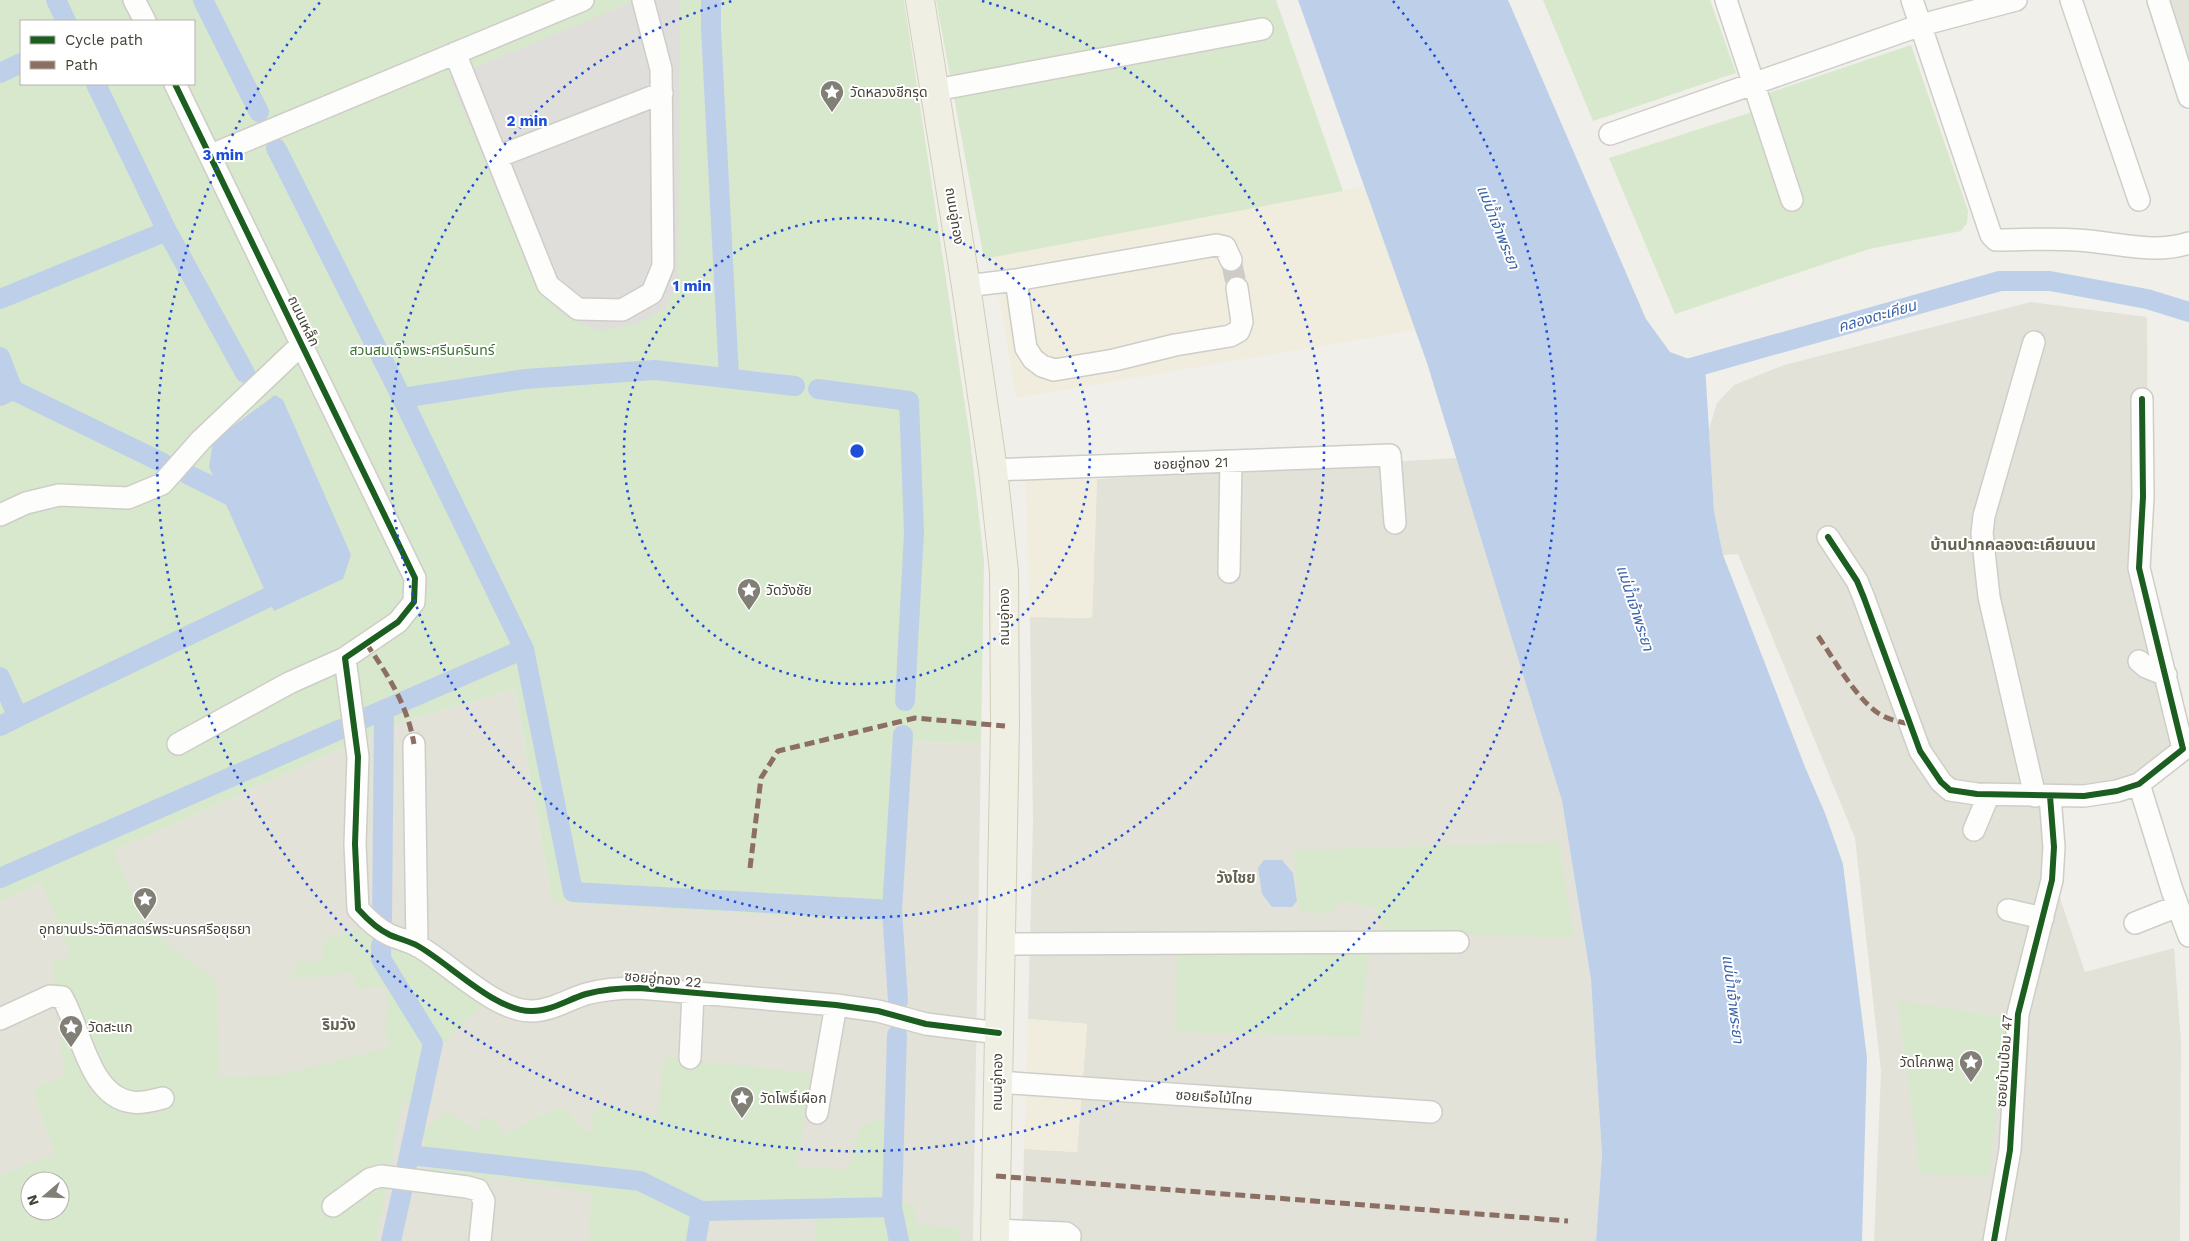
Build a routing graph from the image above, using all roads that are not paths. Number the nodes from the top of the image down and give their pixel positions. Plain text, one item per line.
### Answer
1 (134, 0) edge
2 (583, 0) edge
3 (643, 0) edge
4 (920, 0) edge
5 (1726, 0) edge
6 (1912, 0) edge
7 (2016, 0) edge
8 (2071, 0) edge
9 (2158, 0) edge
10 (144, 20) edge
11 (1921, 26) junction
12 (1262, 29) dead end
13 (456, 53) junction
14 (1753, 83) junction
15 (176, 85) edge
16 (936, 90) junction
17 (662, 93) junction
18 (2189, 97) edge
19 (1610, 134) dead end
20 (211, 155) junction
21 (497, 157) junction
22 (1792, 200) dead end
23 (2139, 200) dead end
24 (2189, 243) edge
25 (1231, 260) tunnel mouth
26 (1016, 280) junction
27 (966, 286) junction
28 (1236, 288) tunnel mouth
29 (2034, 342) dead end
30 (302, 344) junction
31 (2142, 400) dead end
32 (1231, 461) junction
33 (993, 470) junction
34 (0, 515) edge
35 (1395, 523) dead end
36 (1828, 537) dead end
37 (1229, 572) dead end
38 (345, 658) junction
39 (2139, 661) dead end
40 (2166, 675) junction
41 (178, 744) dead end
42 (414, 744) dead end
43 (2186, 746) edge
44 (2139, 784) junction
45 (1989, 794) junction
46 (2042, 796) junction
47 (1974, 830) dead end
48 (2178, 906) junction
49 (2008, 910) dead end
50 (2043, 918) junction
51 (2135, 924) dead end
52 (2189, 936) edge
53 (1458, 942) dead end
54 (1000, 944) junction
55 (417, 946) junction
56 (693, 994) junction
57 (836, 1005) junction
58 (0, 1019) edge
59 (998, 1033) junction
60 (690, 1058) dead end
61 (998, 1082) junction
62 (163, 1098) dead end
63 (1432, 1112) dead end
64 (817, 1113) dead end
65 (334, 1206) dead end
66 (995, 1236) edge
67 (480, 1241) edge
68 (1070, 1241) edge
69 (1994, 1241) edge

1 - 10 street
2 - 13 street
3 - 17 street
4 - 16 main road, ถนนอู่ทอง
5 - 14 street
6 - 11 street
7 - 11 street
8 - 23 street
9 - 18 street
11 - 14 street
11 - 24 street
12 - 16 street
13 - 20 street
13 - 21 street
14 - 19 street
14 - 22 street
15 - 20 street, ถนนเหล็ก
16 - 27 main road, ถนนอู่ทอง
17 - 21 street
17 - 21 street
20 - 30 street, ถนนเหล็ก
25 - 26 street
26 - 27 street
26 - 28 street
27 - 33 main road, ถนนอู่ทอง
29 - 46 street, ซอยบ้านป้อม 47
30 - 34 street
30 - 38 street, ถนนเหล็ก
31 - 40 street
32 - 33 street, ซอยอู่ทอง 21
32 - 35 street, ซอยอู่ทอง 21
32 - 37 street
33 - 54 main road, ถนนอู่ทอง
36 - 45 street
38 - 41 street, ถนนเหล็ก
38 - 55 street, ซอยอู่ทอง 22
39 - 40 street
40 - 43 street
42 - 55 street
43 - 44 street
44 - 46 street
44 - 48 street
45 - 46 street
45 - 47 street
46 - 50 street, ซอยบ้านป้อม 47
48 - 51 street
48 - 52 street
49 - 50 street
50 - 69 street, ซอยบ้านป้อม 47
53 - 54 street
54 - 59 main road, ถนนอู่ทอง
55 - 56 street, ซอยอู่ทอง 22
56 - 57 street, ซอยอู่ทอง 22
56 - 60 street
57 - 59 street, ซอยอู่ทอง 22
57 - 64 street
58 - 62 street
59 - 61 main road, ถนนอู่ทอง
61 - 63 street, ซอยเรือไม้ไทย
61 - 66 main road, ถนนอู่ทอง
65 - 67 street
66 - 68 street

